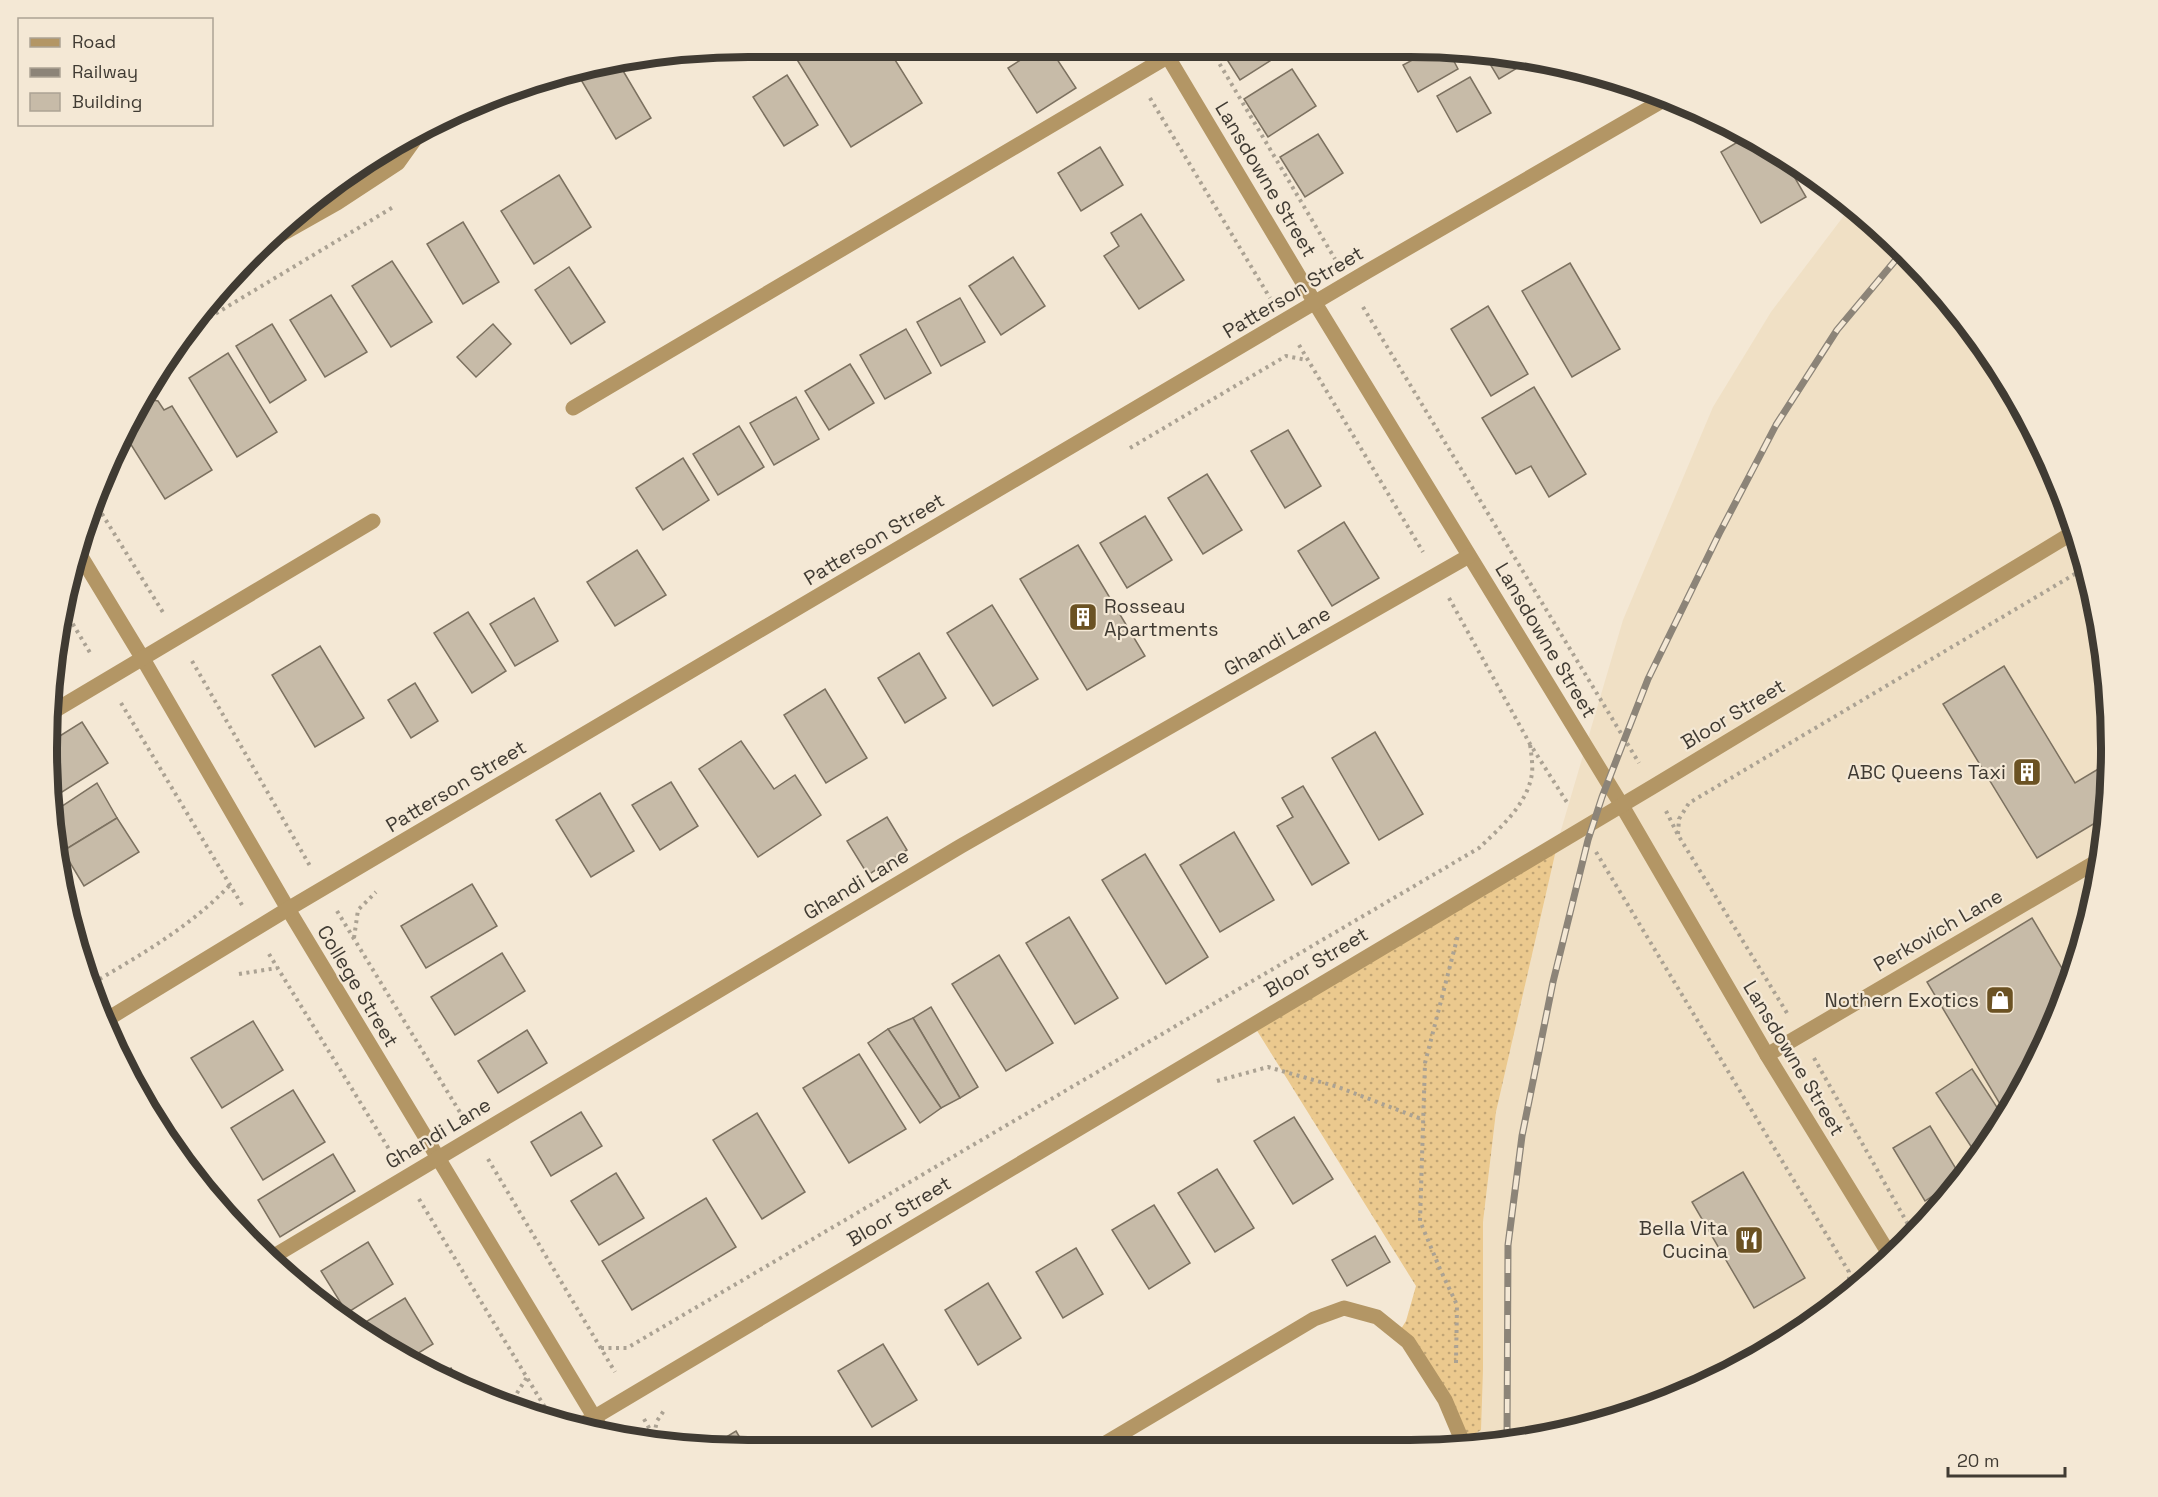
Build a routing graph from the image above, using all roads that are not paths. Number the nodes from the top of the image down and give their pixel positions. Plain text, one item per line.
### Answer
1 (1157, 57) edge
2 (1169, 57) edge
3 (1657, 104) edge
4 (410, 146) edge
5 (297, 225) edge
6 (1316, 303) junction
7 (573, 408) dead end
8 (373, 521) dead end
9 (2067, 536) edge
10 (1470, 556) junction
11 (84, 561) edge
12 (143, 658) junction
13 (58, 709) edge
14 (1621, 804) junction
15 (2091, 865) edge
16 (288, 909) junction
17 (112, 1017) edge
18 (1767, 1055) junction
19 (438, 1158) junction
20 (1886, 1248) edge
21 (278, 1254) edge
22 (595, 1417) junction
23 (589, 1421) edge
24 (598, 1423) edge
25 (1461, 1438) edge
26 (1111, 1440) edge

1 - 7 street
2 - 6 street, Lansdowne Street
3 - 6 street, Patterson Street
4 - 5 street
6 - 10 street, Lansdowne Street
6 - 16 street, Patterson Street
8 - 12 street
9 - 14 street, Bloor Street
10 - 14 street, Lansdowne Street
10 - 19 street, Ghandi Lane
11 - 12 street, College Street
12 - 13 street
12 - 16 street, College Street
14 - 18 street, Lansdowne Street
14 - 22 street, Bloor Street
15 - 18 street, Perkovich Lane
16 - 17 street, Patterson Street
16 - 19 street, College Street
18 - 20 street, Lansdowne Street
19 - 21 street, Ghandi Lane
19 - 22 street, College Street
22 - 23 street, Bloor Street
22 - 24 street, College Street
25 - 26 street

